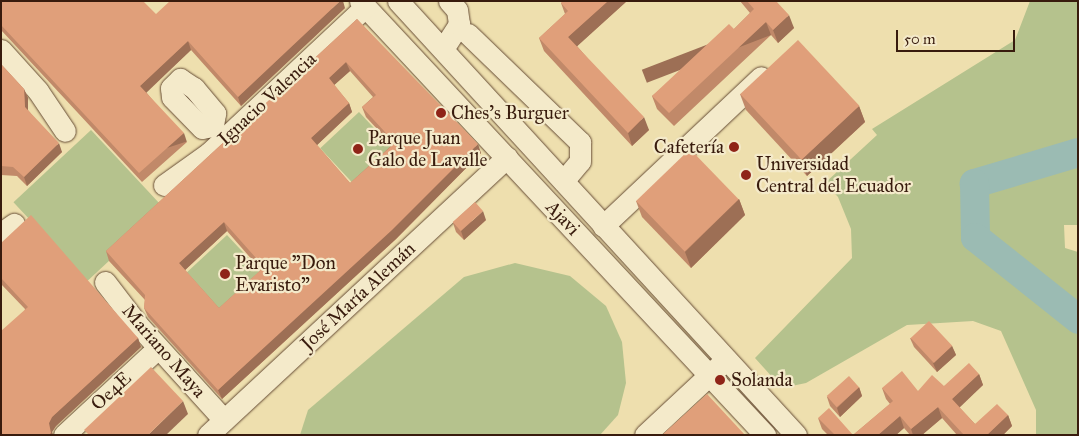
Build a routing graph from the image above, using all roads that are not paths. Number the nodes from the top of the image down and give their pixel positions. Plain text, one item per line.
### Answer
1 (398, 1) edge
2 (449, 1) edge
3 (362, 4) edge
4 (468, 34) dead end
5 (442, 49) junction
6 (1, 50) edge
7 (483, 50) junction
8 (775, 65) edge
9 (462, 69) junction
10 (520, 84) junction
11 (497, 108) junction
12 (65, 131) dead end
13 (507, 157) junction
14 (563, 181) junction
15 (164, 185) dead end
16 (603, 226) junction
17 (105, 282) dead end
18 (158, 348) junction
19 (725, 360) junction
20 (709, 375) junction
21 (224, 420) junction
22 (64, 435) edge
23 (208, 435) edge
24 (645, 435) edge
25 (765, 435) edge
26 (796, 435) edge

1 - 5 street, Ajavi
2 - 5 street
3 - 13 street, Ajavi
3 - 15 street, Ignacio Valencia
4 - 7 street
5 - 9 street, Ajavi
6 - 12 street
7 - 9 street
7 - 10 street
8 - 16 street
9 - 11 street, Ajavi
10 - 11 street
10 - 14 street
11 - 14 street, Ajavi
13 - 20 street, Ajavi
13 - 21 street, José María Alemán
14 - 16 street, Ajavi
16 - 19 street, Ajavi
17 - 18 street, Mariano Maya
18 - 21 street, Mariano Maya
18 - 22 street, Oe4E
19 - 20 street
19 - 26 street, Ajavi
20 - 24 street
20 - 25 street, Ajavi
21 - 23 street, José María Alemán

